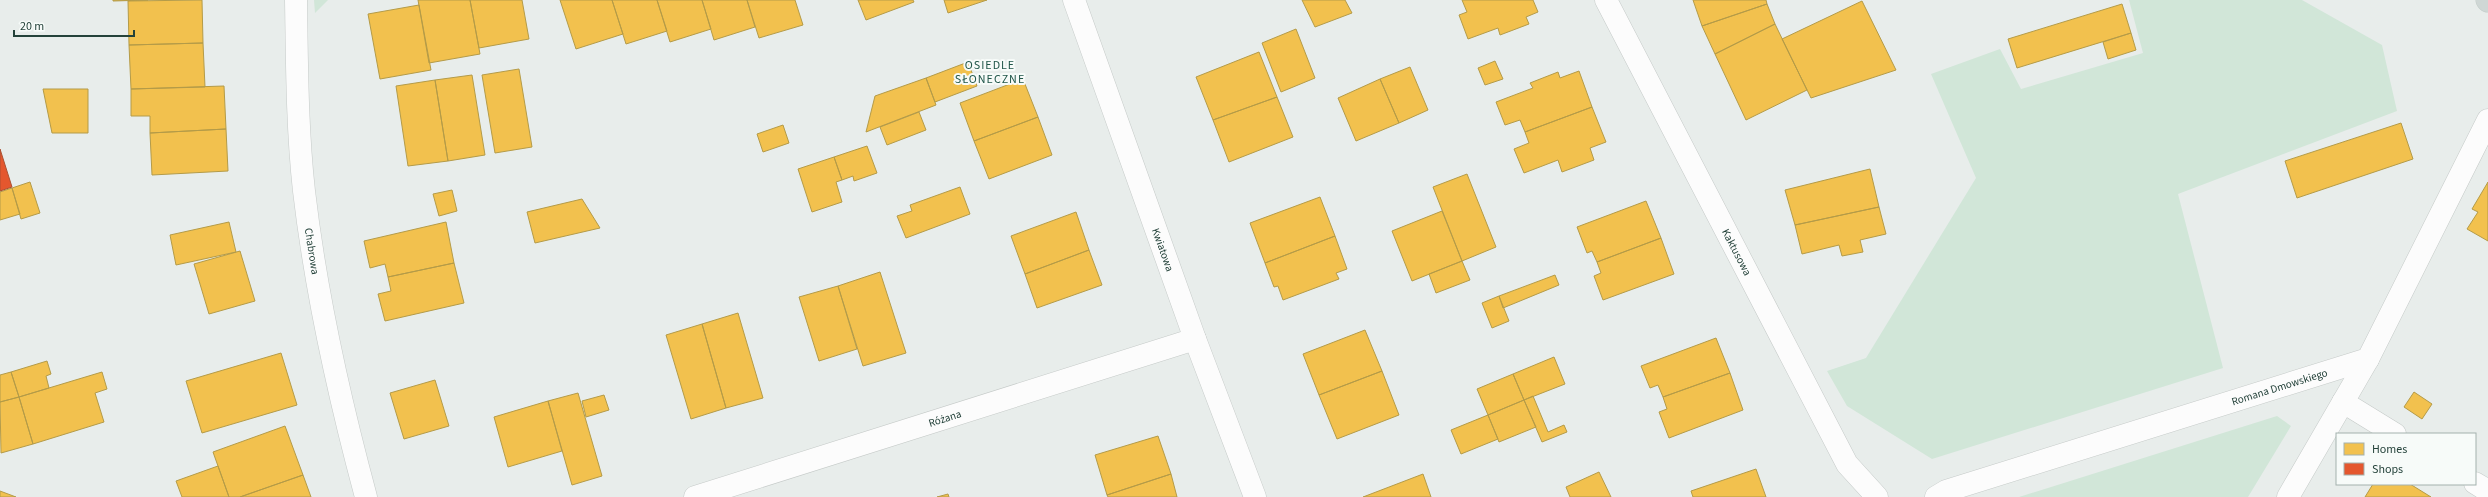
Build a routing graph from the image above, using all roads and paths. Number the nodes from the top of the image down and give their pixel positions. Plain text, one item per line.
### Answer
1 (296, 0) edge
2 (1074, 0) edge
3 (1606, 0) edge
4 (2488, 120) edge
5 (1195, 339) junction
6 (2368, 359) junction
7 (2343, 402) junction
8 (2393, 433) edge
9 (2476, 484) edge
10 (2488, 491) edge
11 (366, 497) edge
12 (695, 497) edge
13 (1255, 497) edge
14 (1877, 497) edge
15 (1936, 497) edge
16 (2288, 497) edge

1 - 11 street, Chabrowa
2 - 5 street, Kwiatowa
3 - 14 street, Kaktusowa
4 - 6 street
5 - 12 street, Różana
5 - 13 street, Kwiatowa
6 - 7 street
6 - 15 street, Romana Dmowskiego
7 - 8 street
7 - 16 street
9 - 10 street

